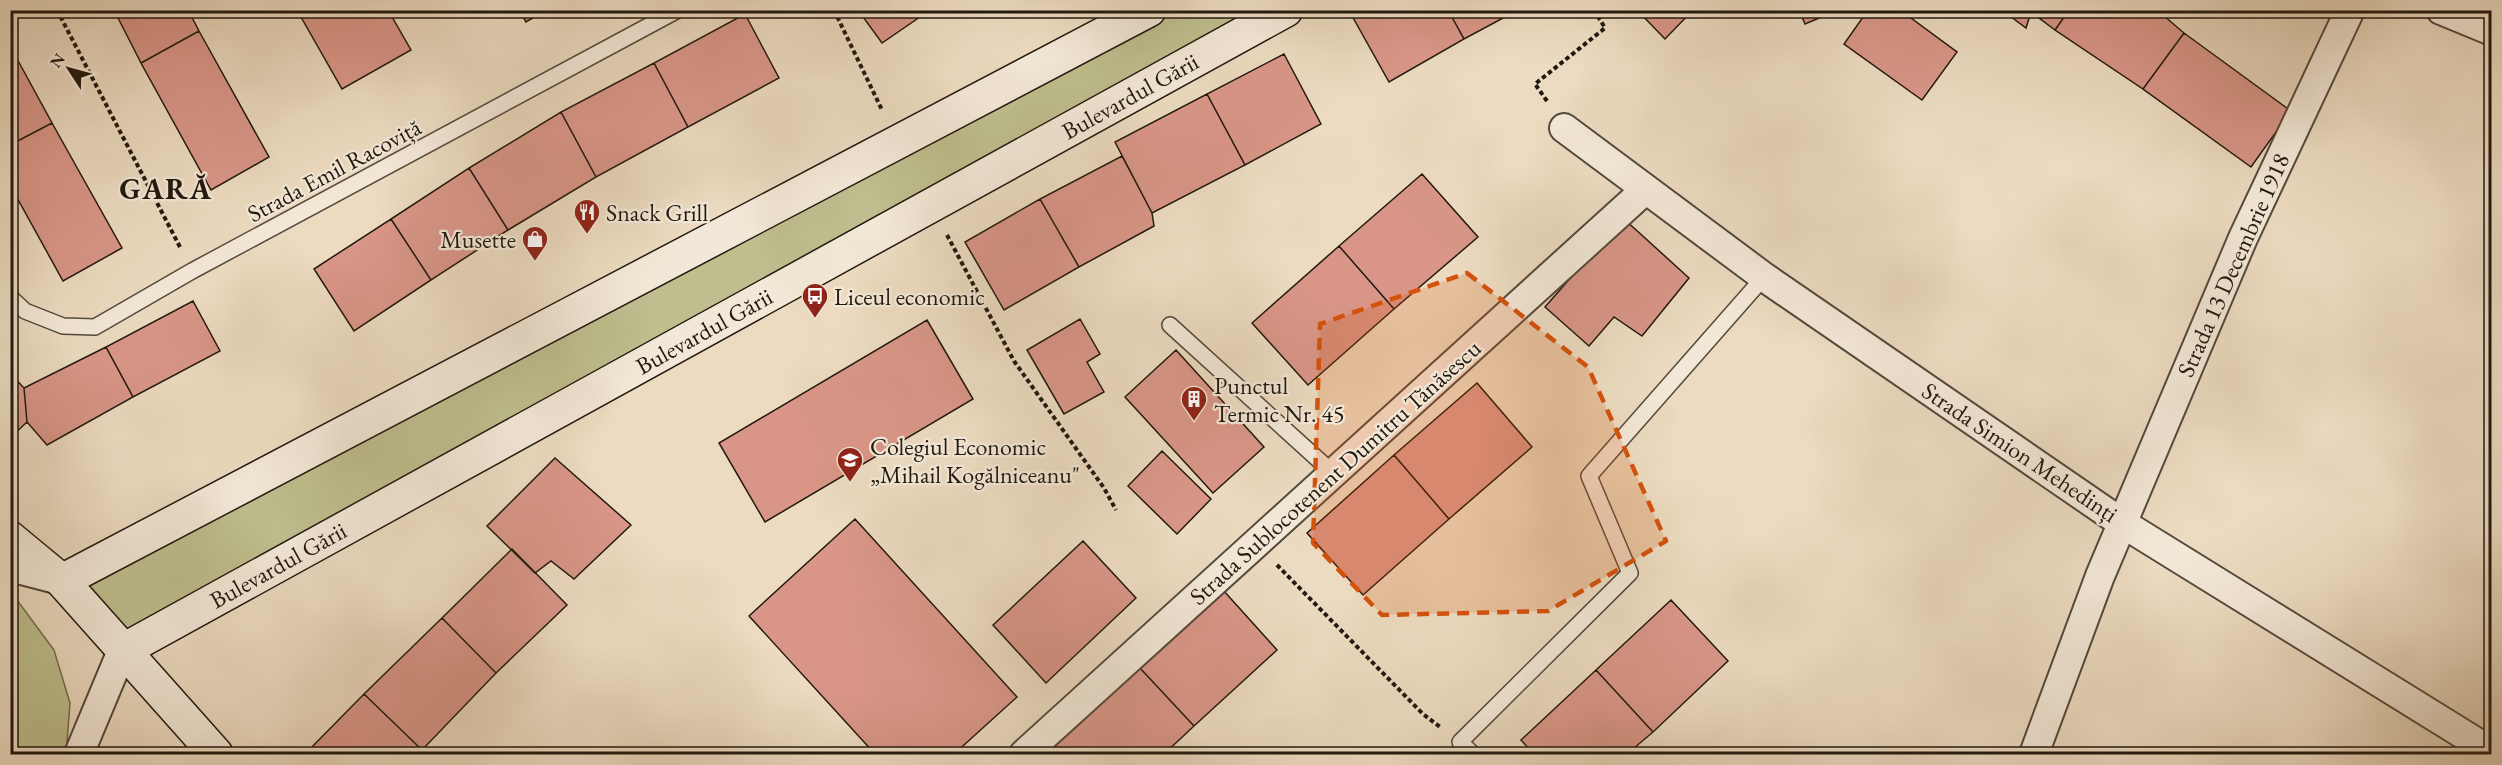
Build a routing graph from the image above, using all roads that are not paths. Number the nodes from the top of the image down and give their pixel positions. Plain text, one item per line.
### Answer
1 (678, 10) edge
2 (1149, 10) edge
3 (1286, 10) edge
4 (2350, 10) edge
5 (2441, 10) edge
6 (2492, 31) edge
7 (1564, 128) road end
8 (1645, 190) junction
9 (1764, 277) junction
10 (10, 297) edge
11 (1170, 325) dead end
12 (1333, 473) junction
13 (2122, 523) junction
14 (10, 538) edge
15 (10, 567) edge
16 (62, 580) junction
17 (122, 651) junction
18 (2492, 752) edge
19 (79, 754) edge
20 (216, 754) edge
21 (1024, 754) edge
22 (1473, 754) edge
23 (2034, 754) edge

1 - 10 lane, Strada Emil Racoviță
2 - 16 main road
3 - 17 main road, Bulevardul Gării
4 - 13 street, Strada 13 Decembrie 1918
5 - 6 street
7 - 8 street, Strada Simion Mehedinți
8 - 9 street, Strada Simion Mehedinți
8 - 12 street, Strada Sublocotenent Dumitru Tănăsescu
9 - 13 street, Strada Simion Mehedinți
9 - 22 lane
11 - 12 lane
12 - 21 street, Strada Sublocotenent Dumitru Tănăsescu
13 - 18 street, Strada Simion Mehedinți
13 - 23 street, Strada 13 Decembrie 1918
14 - 16 main road
15 - 16 street
16 - 17 main road
17 - 19 street
17 - 20 main road

